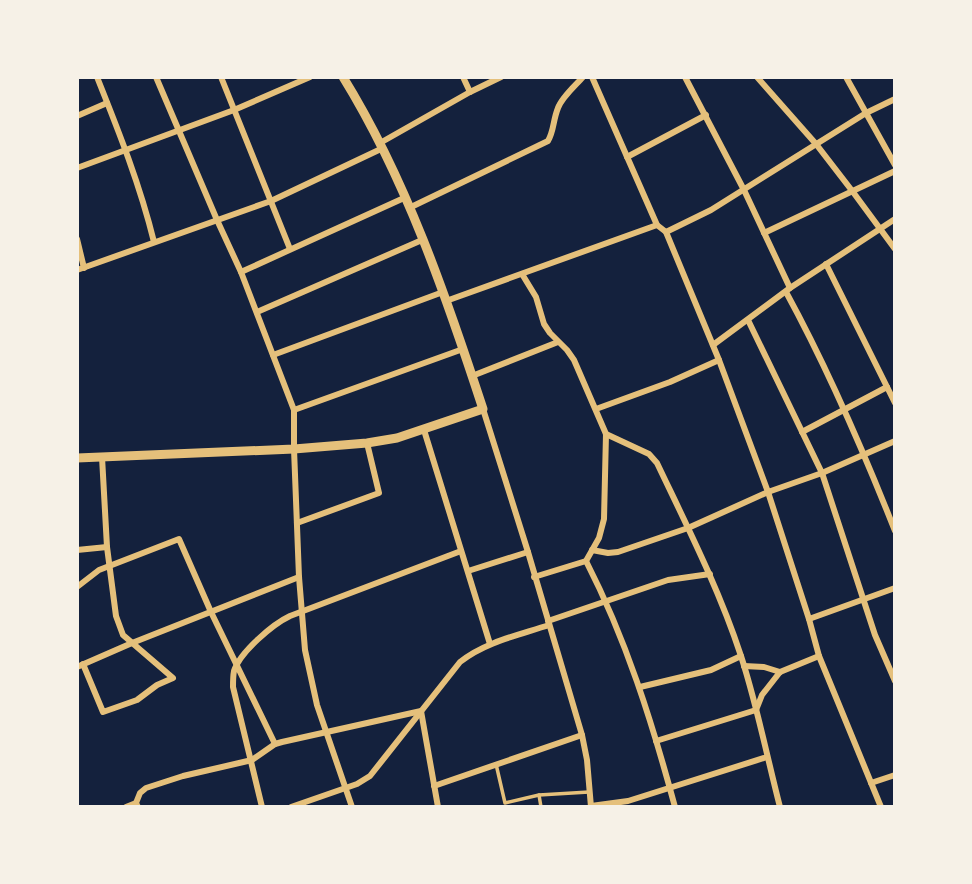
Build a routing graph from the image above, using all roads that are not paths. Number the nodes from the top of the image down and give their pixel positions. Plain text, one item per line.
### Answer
1 (97, 77) edge
2 (156, 77) edge
3 (221, 77) edge
4 (310, 77) edge
5 (343, 77) edge
6 (463, 77) edge
7 (501, 77) edge
8 (583, 77) edge
9 (592, 77) edge
10 (757, 77) edge
11 (846, 77) edge
12 (689, 78) edge
13 (470, 92) junction
14 (895, 99) edge
15 (107, 103) junction
16 (234, 110) junction
17 (866, 113) junction
18 (706, 115) junction
19 (77, 116) edge
20 (179, 130) junction
21 (816, 144) junction
22 (382, 145) junction
23 (126, 150) junction
24 (627, 157) junction
25 (895, 165) edge
26 (77, 168) edge
27 (895, 171) edge
28 (744, 190) junction
29 (853, 192) junction
30 (404, 198) junction
31 (271, 201) junction
32 (409, 208) junction
33 (895, 219) edge
34 (217, 220) junction
35 (657, 225) junction
36 (880, 229) junction
37 (666, 232) junction
38 (764, 233) junction
39 (77, 239) edge
40 (422, 240) junction
41 (154, 242) junction
42 (290, 248) junction
43 (895, 249) edge
44 (826, 264) junction
45 (80, 269) edge
46 (241, 272) junction
47 (522, 274) junction
48 (788, 290) junction
49 (444, 297) junction
50 (257, 312) junction
51 (748, 320) junction
52 (558, 342) junction
53 (713, 345) junction
54 (463, 349) junction
55 (273, 355) junction
56 (719, 360) junction
57 (472, 376) junction
58 (887, 387) junction
59 (894, 401) edge
60 (596, 409) junction
61 (294, 410) junction
62 (483, 410) junction
63 (844, 410) junction
64 (424, 430) junction
65 (802, 432) junction
66 (606, 434) junction
67 (895, 441) edge
68 (367, 443) junction
69 (294, 449) junction
70 (864, 454) junction
71 (102, 457) junction
72 (77, 458) edge
73 (822, 473) junction
74 (768, 492) junction
75 (297, 523) junction
76 (688, 528) junction
77 (895, 531) edge
78 (107, 547) junction
79 (77, 550) edge
80 (592, 550) junction
81 (461, 551) junction
82 (528, 552) junction
83 (586, 561) junction
84 (110, 565) junction
85 (468, 571) junction
86 (710, 575) junction
87 (534, 576) junction
88 (299, 577) junction
89 (77, 587) edge
90 (895, 588) edge
91 (863, 600) junction
92 (607, 601) junction
93 (302, 611) junction
94 (211, 612) junction
95 (809, 619) junction
96 (549, 623) junction
97 (132, 643) junction
98 (490, 645) junction
99 (741, 656) junction
100 (818, 656) junction
101 (237, 665) junction
102 (80, 666) edge
103 (744, 666) junction
104 (780, 672) junction
105 (895, 681) edge
106 (640, 687) junction
107 (756, 710) junction
108 (421, 711) junction
109 (327, 733) junction
110 (582, 735) junction
111 (656, 741) junction
112 (275, 744) junction
113 (767, 757) junction
114 (252, 760) junction
115 (496, 764) junction
116 (895, 775) edge
117 (872, 783) junction
118 (434, 786) junction
119 (346, 787) junction
120 (670, 788) junction
121 (590, 792) junction
122 (539, 795) junction
123 (137, 805) edge
124 (591, 806) edge
125 (126, 807) edge
126 (262, 807) edge
127 (291, 807) edge
128 (352, 807) edge
129 (438, 807) edge
130 (541, 807) edge
131 (675, 807) edge
132 (780, 807) edge
133 (881, 807) edge

1 - 15 street
2 - 20 street
3 - 16 street
4 - 16 street
5 - 22 main road
6 - 13 street
7 - 13 street
8 - 32 street
9 - 24 street
10 - 21 street
11 - 17 street
12 - 18 street
13 - 22 street
14 - 17 street
15 - 19 street
15 - 23 street
16 - 20 street
16 - 31 street
17 - 21 street
17 - 25 street
18 - 24 street
18 - 28 street
20 - 23 street
20 - 34 street
21 - 28 street
21 - 29 street
22 - 30 main road
22 - 31 street
23 - 26 street
23 - 41 street
24 - 35 street
27 - 29 street
28 - 37 street
28 - 38 street
29 - 36 street
29 - 38 street
30 - 32 main road
30 - 42 street
31 - 34 street
31 - 42 street
32 - 40 main road
33 - 36 street
34 - 41 street
34 - 46 street
35 - 37 street
35 - 47 street
36 - 43 street
36 - 44 street
37 - 53 street
38 - 48 street
39 - 45 street
40 - 49 main road
40 - 50 street
41 - 45 street
42 - 46 street
44 - 48 street
44 - 58 street
46 - 50 street
47 - 49 street
47 - 52 street
48 - 51 street
48 - 63 street
49 - 54 main road
49 - 55 street
50 - 55 street
51 - 53 street
51 - 65 street
52 - 57 street
52 - 60 street
53 - 56 street
54 - 57 main road
54 - 61 street
55 - 61 street
56 - 60 street
56 - 74 street
57 - 62 main road
58 - 59 street
58 - 63 street
60 - 66 street
61 - 69 street
62 - 64 main road
62 - 82 street
63 - 65 street
63 - 70 street
64 - 68 main road
64 - 81 street
65 - 73 street
66 - 76 street
66 - 80 street
67 - 70 street
68 - 69 main road
68 - 75 street
69 - 71 main road
69 - 75 street
70 - 73 street
70 - 77 street
71 - 72 main road
71 - 78 street
73 - 74 street
73 - 91 street
74 - 76 street
74 - 95 street
75 - 88 street
76 - 80 street
76 - 86 street
78 - 79 street
78 - 84 street
80 - 83 street
81 - 85 street
81 - 93 street
82 - 85 street
82 - 87 street
83 - 87 street
83 - 92 street
84 - 89 street
84 - 94 street
84 - 97 street
85 - 98 street
86 - 92 street
86 - 99 street
87 - 96 street
88 - 93 street
88 - 94 street
90 - 91 street
91 - 95 street
91 - 105 street
92 - 96 street
92 - 106 street
93 - 101 street
93 - 109 street
94 - 97 street
94 - 101 street
95 - 100 street
96 - 98 street
96 - 110 street
97 - 102 street
97 - 102 street
98 - 108 street
99 - 103 street
99 - 106 street
100 - 104 street
100 - 117 street
101 - 112 street
101 - 114 street
103 - 104 street
103 - 107 street
104 - 107 street
106 - 111 street
107 - 111 street
107 - 113 street
108 - 109 street
108 - 118 street
108 - 119 street
109 - 112 street
109 - 119 street
110 - 115 street
110 - 121 street
111 - 120 street
112 - 114 street
113 - 120 street
113 - 132 street
114 - 123 street
114 - 126 street
115 - 118 street
115 - 122 lane
116 - 117 street
117 - 133 street
118 - 129 street
119 - 127 street
119 - 128 street
120 - 124 street
120 - 131 street
121 - 122 lane
121 - 124 street
122 - 130 lane
123 - 125 street

